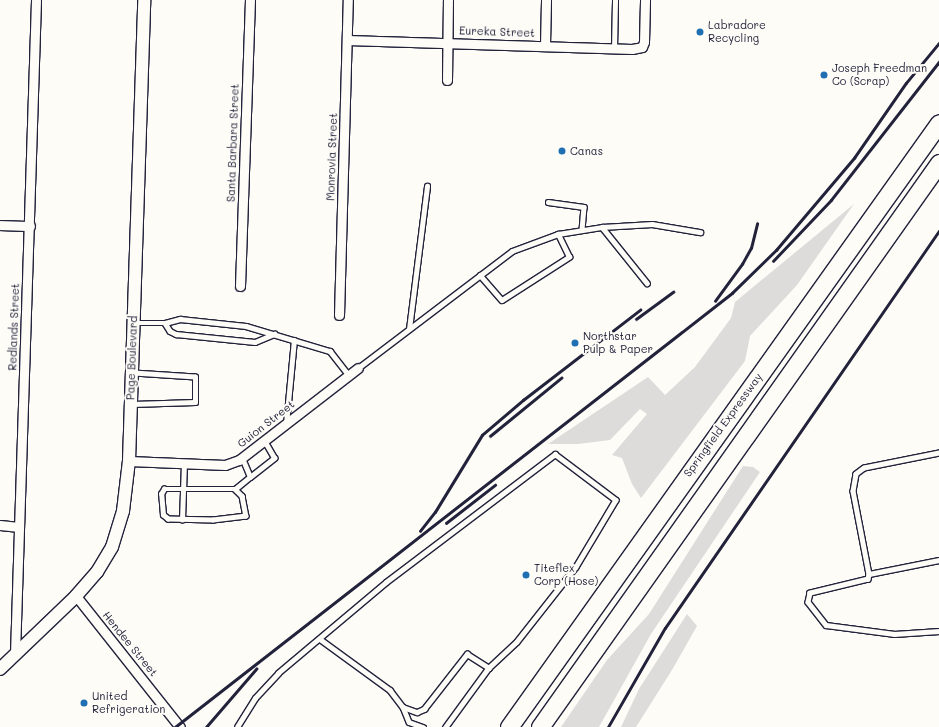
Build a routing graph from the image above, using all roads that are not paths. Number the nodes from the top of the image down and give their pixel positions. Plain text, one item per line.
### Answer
1 (36, 0) edge
2 (144, 0) edge
3 (250, 0) edge
4 (348, 0) edge
5 (448, 0) edge
6 (546, 0) edge
7 (615, 0) edge
8 (646, 0) edge
9 (347, 40) junction
10 (447, 42) junction
11 (545, 45) junction
12 (614, 48) junction
13 (447, 80) dead end
14 (939, 123) edge
15 (939, 163) edge
16 (427, 186) dead end
17 (548, 202) dead end
18 (0, 225) edge
19 (30, 226) junction
20 (602, 227) junction
21 (582, 229) junction
22 (700, 232) dead end
23 (558, 234) junction
24 (480, 275) junction
25 (647, 283) dead end
26 (240, 286) dead end
27 (339, 315) dead end
28 (133, 323) junction
29 (165, 323) junction
30 (409, 329) junction
31 (274, 334) junction
32 (294, 340) junction
33 (358, 368) joint
34 (132, 373) junction
35 (349, 375) junction
36 (131, 404) junction
37 (286, 424) junction
38 (264, 441) junction
39 (939, 453) edge
40 (242, 458) junction
41 (129, 461) junction
42 (184, 464) junction
43 (250, 477) junction
44 (184, 489) junction
45 (235, 489) junction
46 (182, 520) junction
47 (0, 525) edge
48 (19, 527) junction
49 (939, 560) edge
50 (869, 574) junction
51 (76, 596) junction
52 (939, 632) edge
53 (320, 639) junction
54 (15, 654) junction
55 (489, 668) junction
56 (0, 669) edge
57 (403, 707) junction
58 (408, 725) edge
59 (180, 727) edge
60 (237, 727) edge
61 (423, 727) edge
62 (446, 727) edge
63 (509, 727) edge
64 (540, 727) edge

1 - 19 street, Redlands Street
2 - 28 street, Page Boulevard
3 - 26 street, Santa Barbara Street
4 - 9 street, Monrovia Street
5 - 10 street
6 - 11 street
7 - 12 lane
8 - 12 street, Eureka Street
9 - 10 street, Eureka Street
9 - 27 street, Monrovia Street
10 - 11 street, Eureka Street
10 - 13 street
11 - 12 street, Eureka Street
14 - 63 highway, Springfield Expressway
15 - 64 highway
16 - 30 lane
17 - 21 lane
18 - 19 street
19 - 48 street, Redlands Street
20 - 21 lane
20 - 22 lane
20 - 25 lane
21 - 23 lane
23 - 24 lane
23 - 24 lane
24 - 30 lane
28 - 29 lane
28 - 34 street, Page Boulevard
29 - 31 lane
29 - 31 lane
30 - 33 lane
31 - 32 lane
32 - 35 lane
32 - 37 lane
33 - 35 street, Guion Street
34 - 36 street, Page Boulevard
34 - 36 lane
35 - 37 street, Guion Street
36 - 41 street, Page Boulevard
37 - 38 street, Guion Street
38 - 40 street, Guion Street
38 - 43 lane
39 - 50 lane
40 - 42 street, Guion Street
40 - 43 lane
41 - 42 street, Guion Street
41 - 51 street, Page Boulevard
42 - 44 lane
43 - 45 lane
44 - 45 lane
44 - 46 lane
44 - 46 lane
45 - 46 lane
47 - 48 street
48 - 54 street, Redlands Street
49 - 50 lane
50 - 52 lane
51 - 54 street, Page Boulevard
51 - 59 street, Hendee Street
53 - 55 lane
53 - 57 lane
53 - 60 lane
54 - 56 street, Page Boulevard
55 - 57 lane
55 - 62 lane
57 - 58 lane
58 - 61 lane

